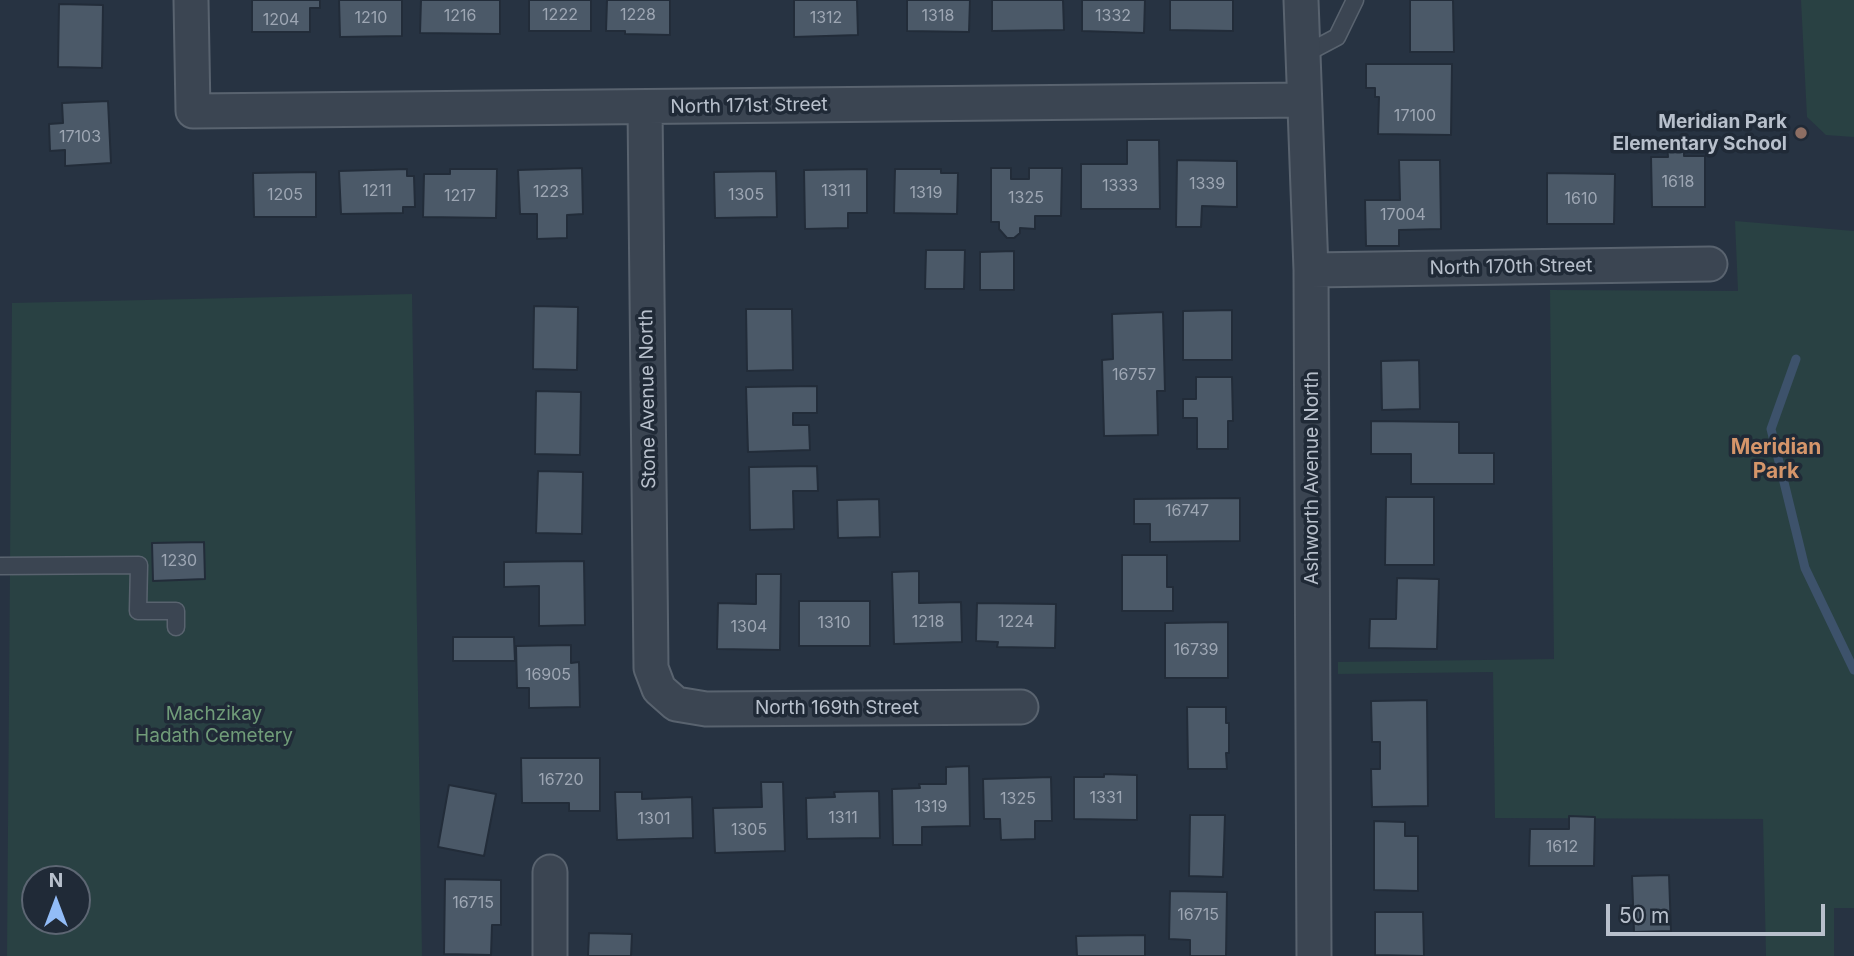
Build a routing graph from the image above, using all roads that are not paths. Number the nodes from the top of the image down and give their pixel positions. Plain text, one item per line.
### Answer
1 (191, 0) edge
2 (1301, 0) edge
3 (1354, 0) edge
4 (1303, 55) junction
5 (1304, 100) junction
6 (645, 107) junction
7 (1710, 264) dead end
8 (1311, 270) junction
9 (0, 566) edge
10 (176, 626) dead end
11 (659, 690) joint
12 (1021, 707) dead end
13 (550, 872) dead end
14 (550, 956) edge
15 (1314, 956) edge

1 - 6 street, North 171st Street
2 - 4 street, Ashworth Avenue North
3 - 4 lane
4 - 5 street, Ashworth Avenue North
5 - 6 street, North 171st Street
5 - 8 street, Ashworth Avenue North
6 - 11 street, Stone Avenue North
7 - 8 street, North 170th Street
8 - 15 street, Ashworth Avenue North
9 - 10 lane
11 - 12 street, North 169th Street
13 - 14 street

